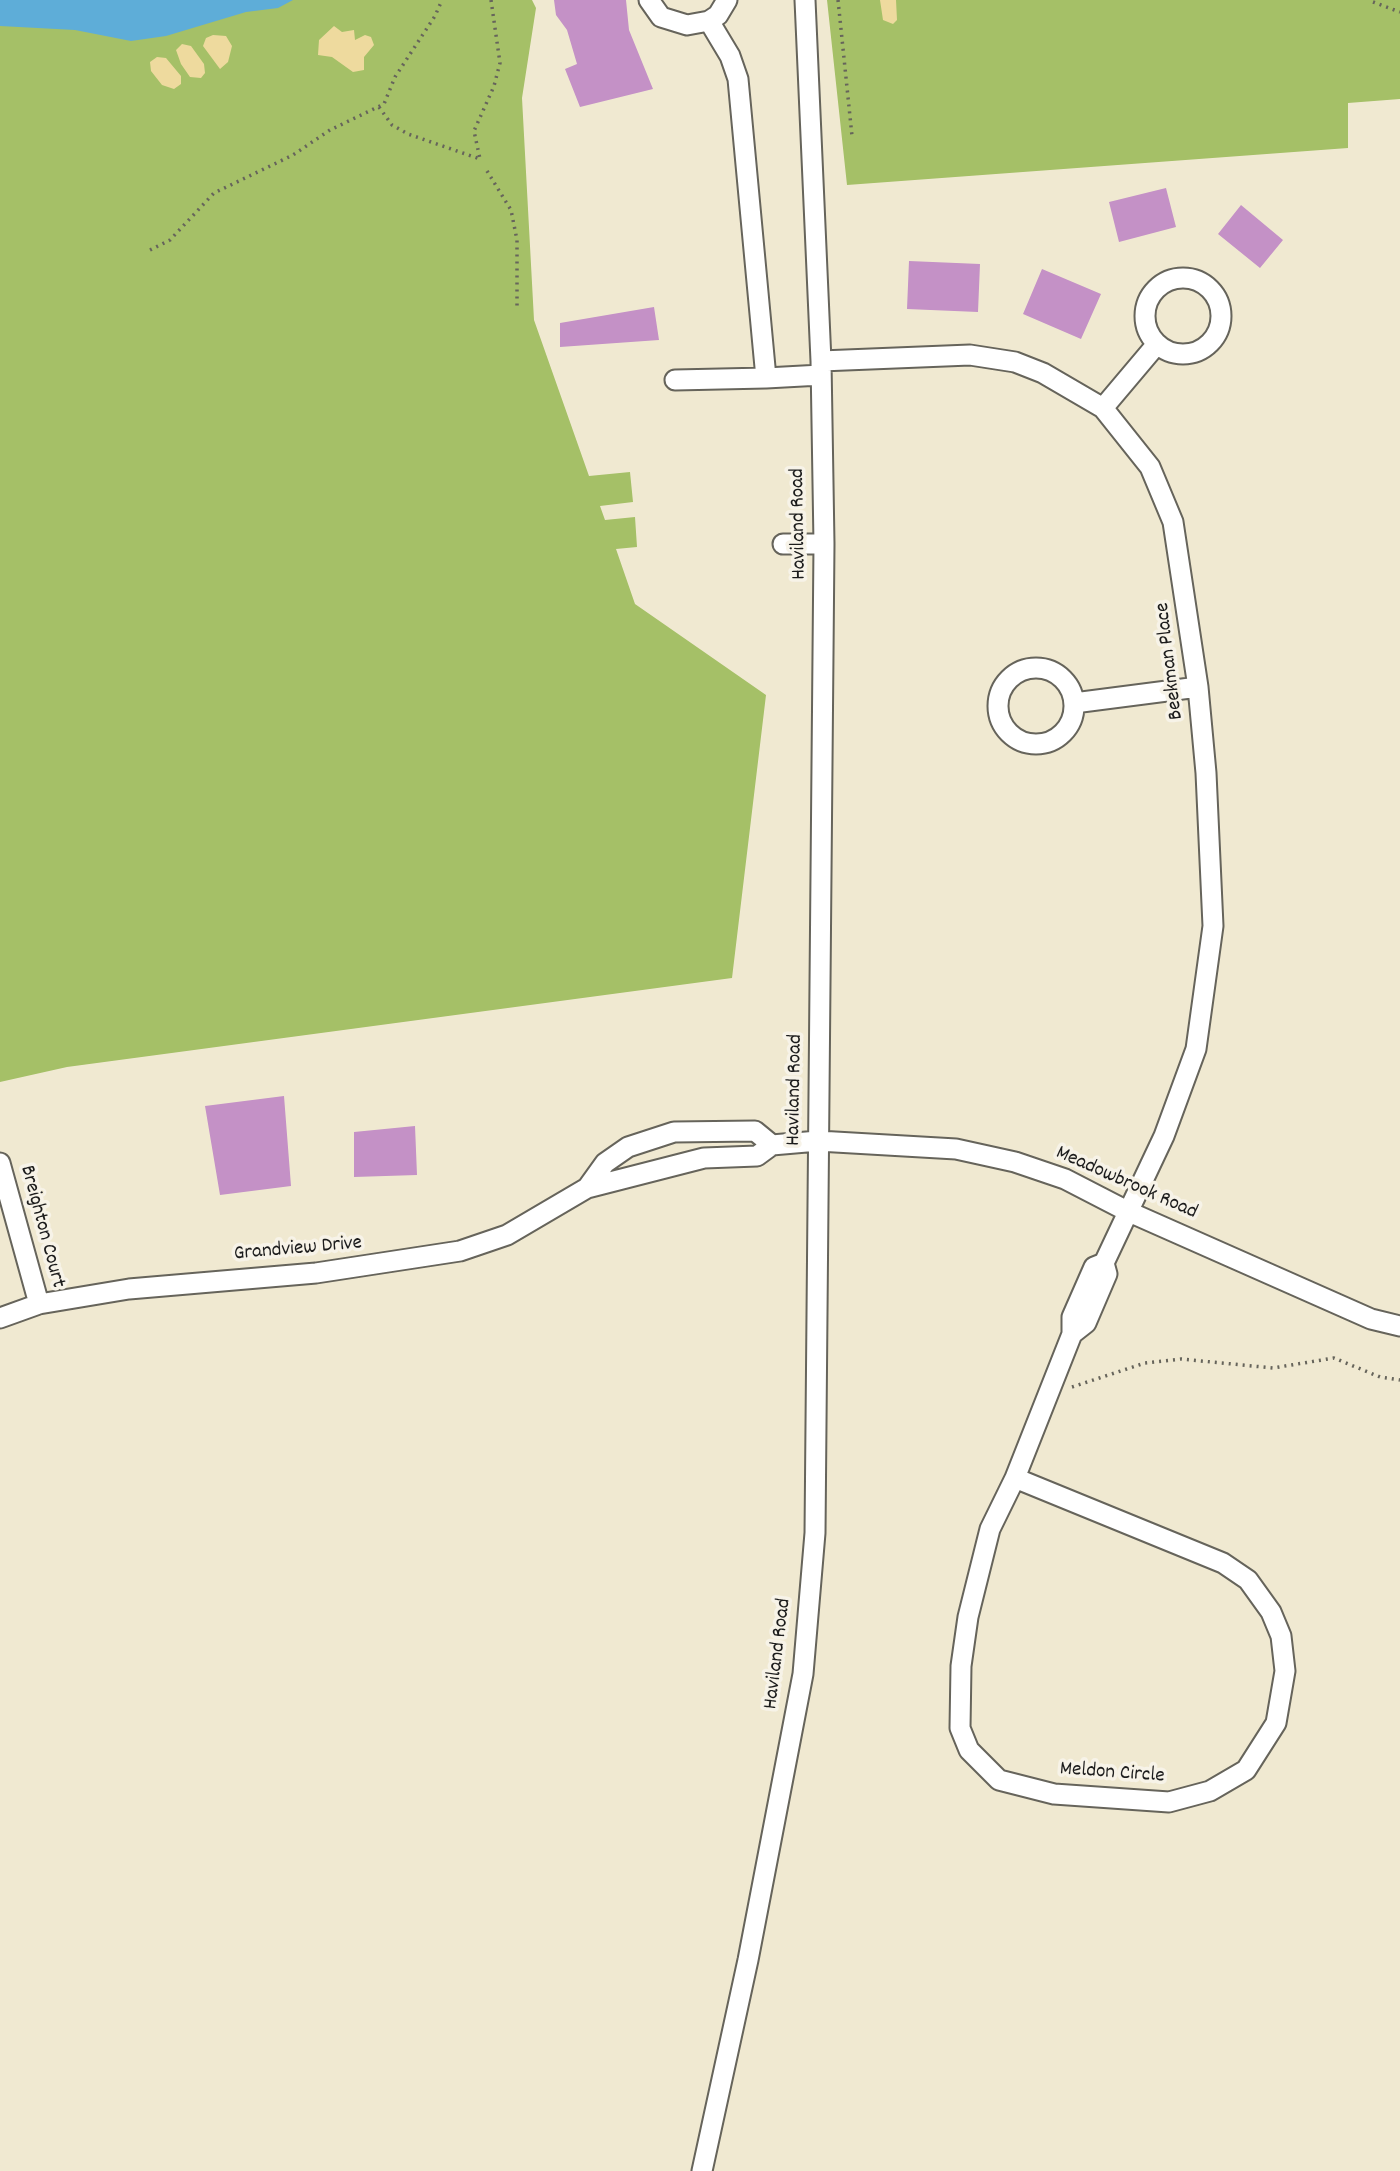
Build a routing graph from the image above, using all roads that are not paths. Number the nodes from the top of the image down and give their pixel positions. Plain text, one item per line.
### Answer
1 (649, 0) edge
2 (727, 0) edge
3 (805, 0) edge
4 (709, 21) junction
5 (1157, 344) junction
6 (821, 368) junction
7 (766, 378) junction
8 (675, 380) dead end
9 (1103, 408) junction
10 (783, 544) dead end
11 (824, 544) junction
12 (1198, 687) junction
13 (1074, 703) junction
14 (818, 1141) junction
15 (772, 1145) junction
16 (0, 1163) edge
17 (587, 1188) junction
18 (1127, 1211) junction
19 (39, 1304) junction
20 (0, 1318) edge
21 (1400, 1326) edge
22 (1015, 1478) junction
23 (702, 2171) edge

1 - 4 street
2 - 4 street
3 - 6 street, Haviland Road
4 - 7 street
5 - 5 street
5 - 9 street
6 - 7 street, Beekman Place
6 - 9 street, Beekman Place
6 - 11 street, Haviland Road
7 - 8 street, Beekman Place
9 - 12 street, Beekman Place
10 - 11 street
11 - 14 street, Haviland Road
12 - 13 street
12 - 18 street, Beekman Place
13 - 13 street
14 - 15 street, Meadowbrook Road
14 - 18 street, Meadowbrook Road
14 - 23 street, Haviland Road
15 - 17 street, Grandview Drive
15 - 17 street, Grandview Drive
16 - 19 street, Breighton Court
17 - 19 street, Grandview Drive
18 - 21 street, Meadowbrook Road
18 - 22 street, Meldon Circle
19 - 20 street, Grandview Drive
22 - 22 street, Meldon Circle

